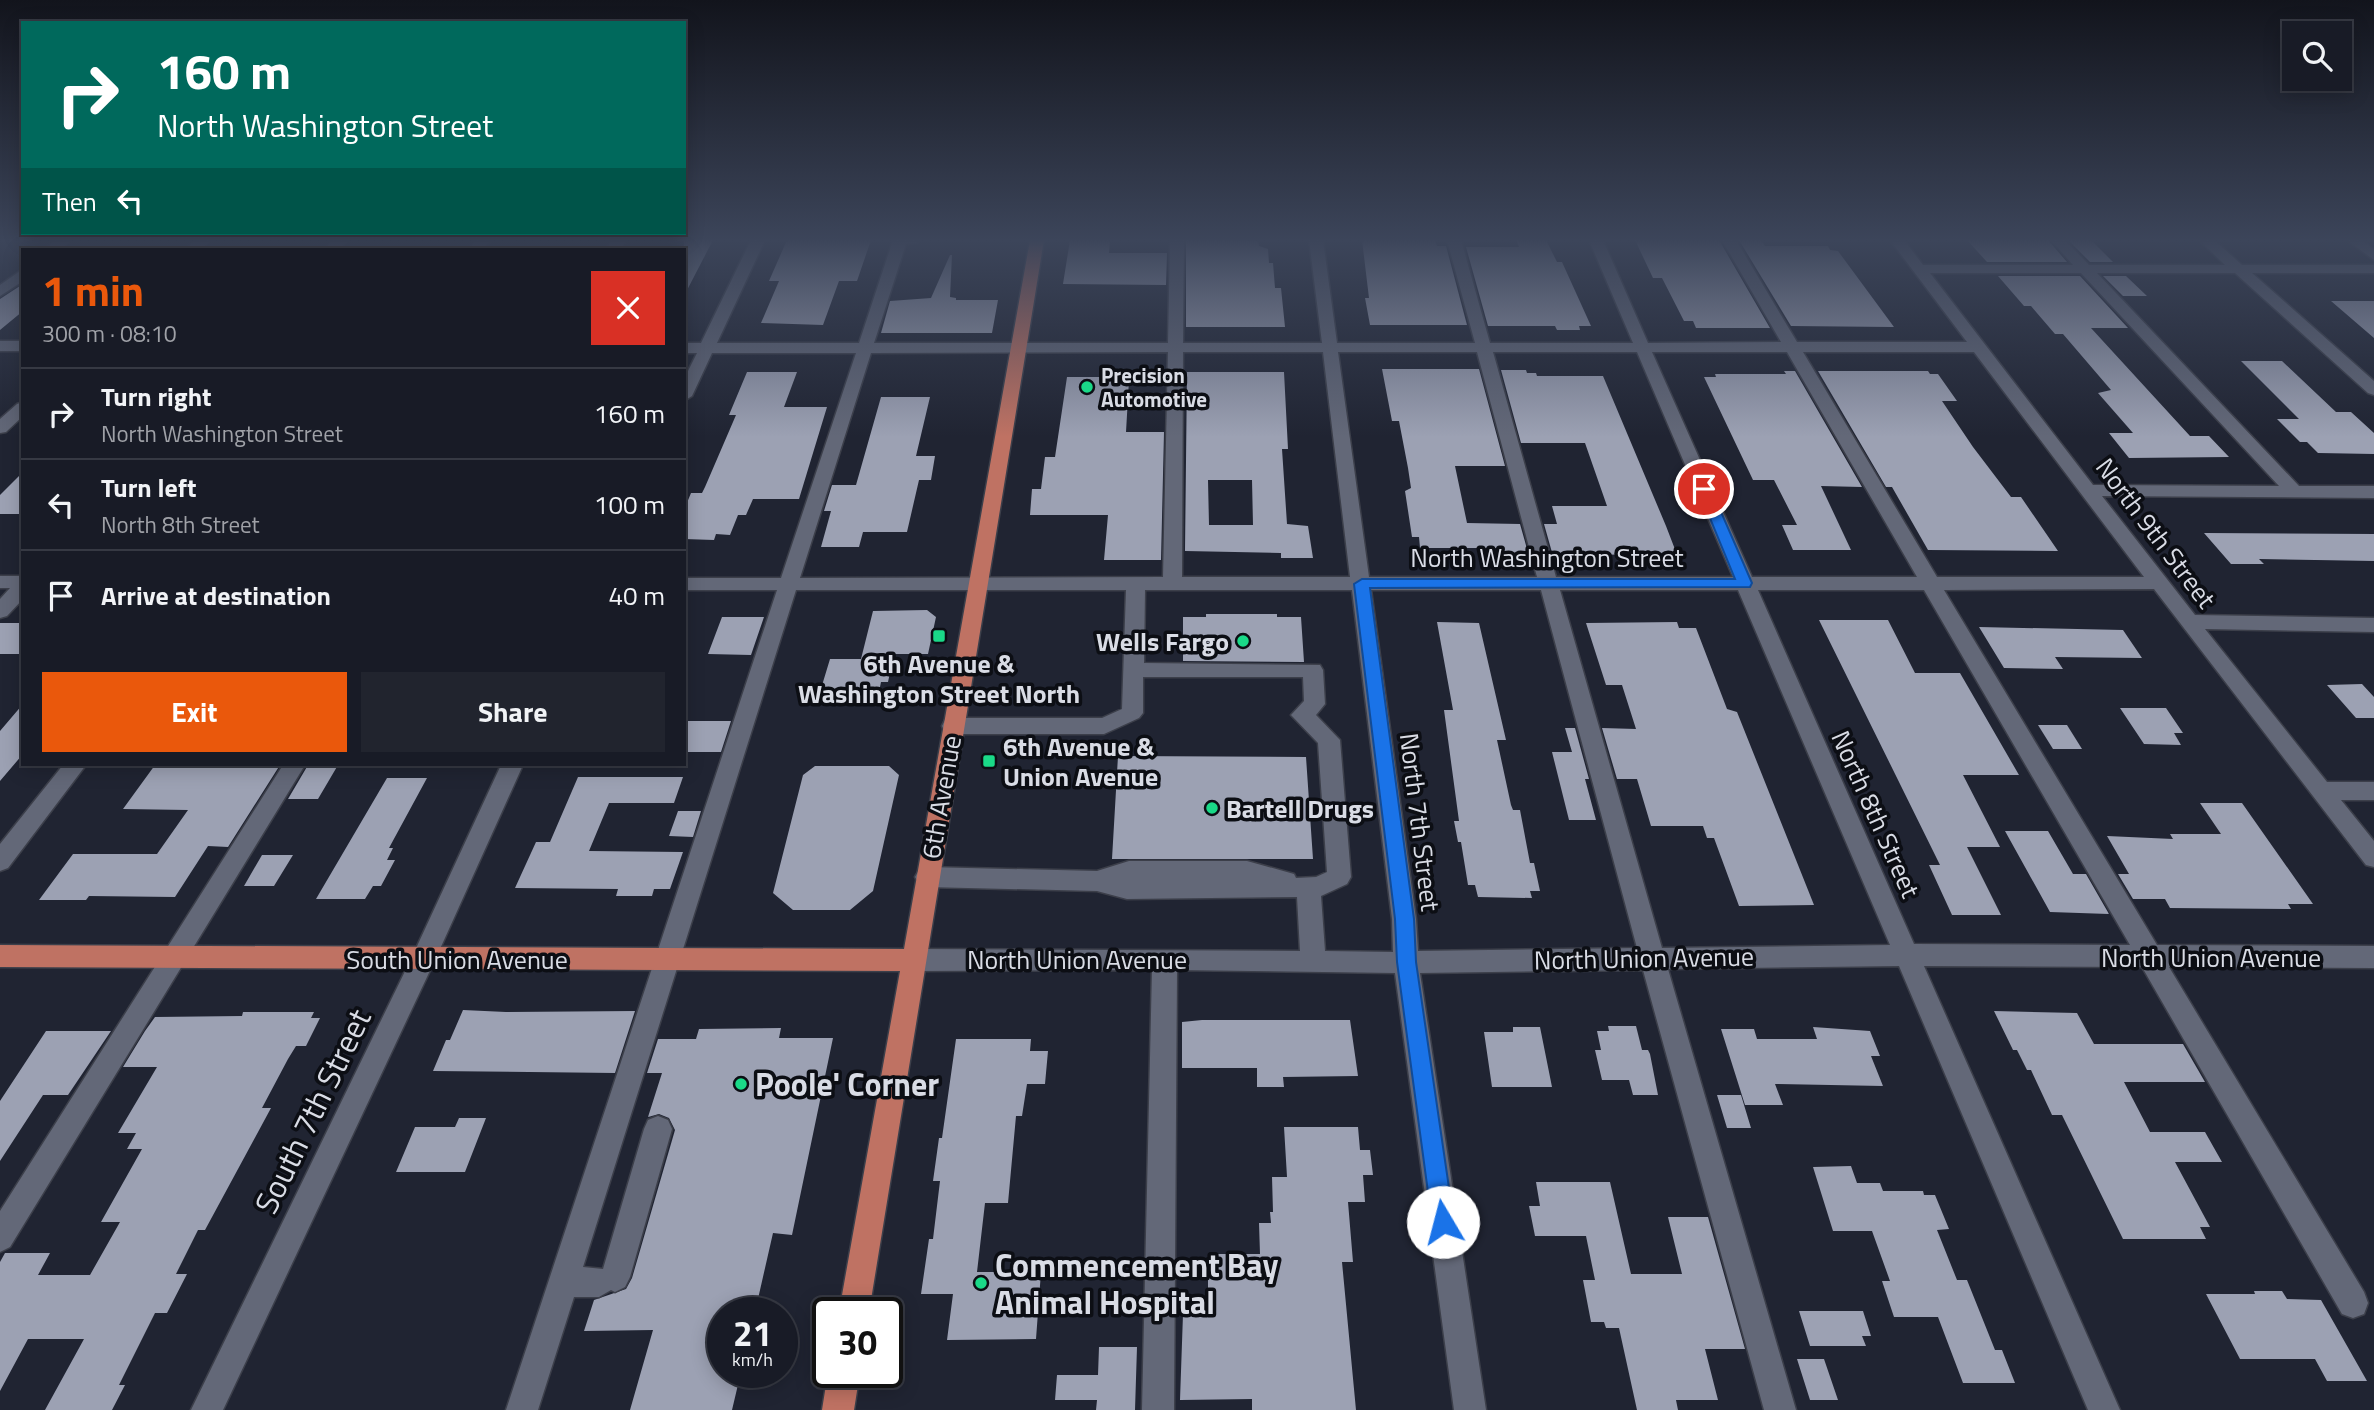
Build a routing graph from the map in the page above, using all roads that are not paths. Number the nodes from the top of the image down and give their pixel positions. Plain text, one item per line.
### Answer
1 (727, 306) edge
2 (879, 306) edge
3 (1026, 306) edge
4 (1176, 306) edge
5 (1326, 306) edge
6 (1472, 306) edge
7 (1626, 306) edge
8 (1767, 306) edge
9 (1947, 306) edge
10 (2120, 306) edge
11 (2279, 306) edge
12 (0, 346) edge
13 (21, 346) edge
14 (1644, 347) junction
15 (1791, 347) junction
16 (1978, 347) junction
17 (686, 348) edge
18 (707, 348) junction
19 (865, 348) junction
20 (1019, 348) junction
21 (1176, 348) junction
22 (1332, 348) junction
23 (1484, 348) junction
24 (2347, 366) junction
25 (2374, 366) edge
26 (2374, 390) edge
27 (686, 392) edge
28 (21, 409) edge
29 (0, 428) edge
30 (2088, 490) junction
31 (2295, 492) junction
32 (2374, 492) edge
33 (0, 582) edge
34 (1548, 583) junction
35 (1745, 583) junction
36 (1932, 583) junction
37 (2159, 583) junction
38 (21, 584) edge
39 (686, 584) edge
40 (789, 584) junction
41 (977, 584) junction
42 (1136, 584) junction
43 (1172, 584) junction
44 (1362, 584) junction
45 (21, 586) edge
46 (0, 611) edge
47 (2189, 622) junction
48 (2374, 625) edge
49 (1133, 670) junction
50 (953, 726) junction
51 (74, 766) edge
52 (293, 766) edge
53 (512, 766) edge
54 (2321, 791) junction
55 (2374, 791) edge
56 (2374, 858) edge
57 (0, 860) edge
58 (927, 877) junction
59 (1308, 887) junction
60 (1907, 955) junction
61 (0, 956) edge
62 (176, 957) junction
63 (2151, 957) junction
64 (2374, 957) edge
65 (1651, 958) junction
66 (667, 959) junction
67 (1165, 959) junction
68 (423, 960) junction
69 (914, 960) junction
70 (1313, 961) junction
71 (1406, 962) junction
72 (658, 1129) dead end
73 (0, 1237) edge
74 (563, 1282) junction
75 (857, 1297) edge
76 (2353, 1303) dead end
77 (841, 1388) edge
78 (207, 1410) edge
79 (522, 1410) edge
80 (838, 1410) edge
81 (1158, 1410) edge
82 (1470, 1410) edge
83 (1780, 1410) edge
84 (2104, 1410) edge

1 - 18 street
2 - 19 street
3 - 20 main road, 6th Avenue
4 - 21 street
5 - 22 street, North 7th Street
6 - 23 street
7 - 14 street, North 8th Street
8 - 15 street
9 - 16 street, North 9th Street
10 - 31 street
11 - 24 street
12 - 13 street
14 - 15 street
14 - 23 street
14 - 35 street, North 8th Street
15 - 16 street
15 - 36 street
16 - 30 street, North 9th Street
17 - 18 street
18 - 19 street
18 - 27 street
19 - 20 street
19 - 40 street
20 - 21 street
20 - 41 main road, 6th Avenue
21 - 22 street
21 - 43 street
22 - 23 street
22 - 44 street, North 7th Street
23 - 34 street
24 - 25 street
24 - 26 street
28 - 29 street
30 - 31 street
30 - 37 street, North 9th Street
31 - 32 street
33 - 38 street
34 - 35 street, North Washington Street
34 - 44 street, North Washington Street
34 - 65 street
35 - 36 street, North Washington Street
35 - 60 street, North 8th Street
36 - 37 street, North Washington Street
36 - 63 street
37 - 47 street, North 9th Street
39 - 40 street, North Washington Street
40 - 41 street, North Washington Street
40 - 66 street
41 - 42 street, North Washington Street
41 - 50 main road, 6th Avenue
42 - 43 street, North Washington Street
42 - 49 street
43 - 44 street, North Washington Street
44 - 71 street, North 7th Street
45 - 46 street
47 - 48 street
47 - 54 street, North 9th Street
49 - 50 street
49 - 59 street
50 - 58 main road, 6th Avenue
51 - 57 street
52 - 62 street
53 - 68 street, South 7th Street
54 - 55 street
54 - 56 street, North 9th Street
58 - 59 street
58 - 69 main road, 6th Avenue
59 - 70 street
60 - 63 street, North Union Avenue
60 - 65 street, North Union Avenue
60 - 84 street, North 8th Street
61 - 62 main road, South Union Avenue
62 - 68 main road, South Union Avenue
62 - 73 street
63 - 64 street, North Union Avenue
63 - 76 street
65 - 71 street, North Union Avenue
65 - 83 street
66 - 68 main road, South Union Avenue
66 - 69 main road, South Union Avenue
66 - 74 street
67 - 69 street, North Union Avenue
67 - 70 street, North Union Avenue
67 - 81 street
68 - 78 street, South 7th Street
69 - 75 main road, 6th Avenue
70 - 71 street, North Union Avenue
71 - 82 street, North 7th Street
72 - 74 street
74 - 79 street
77 - 80 main road

